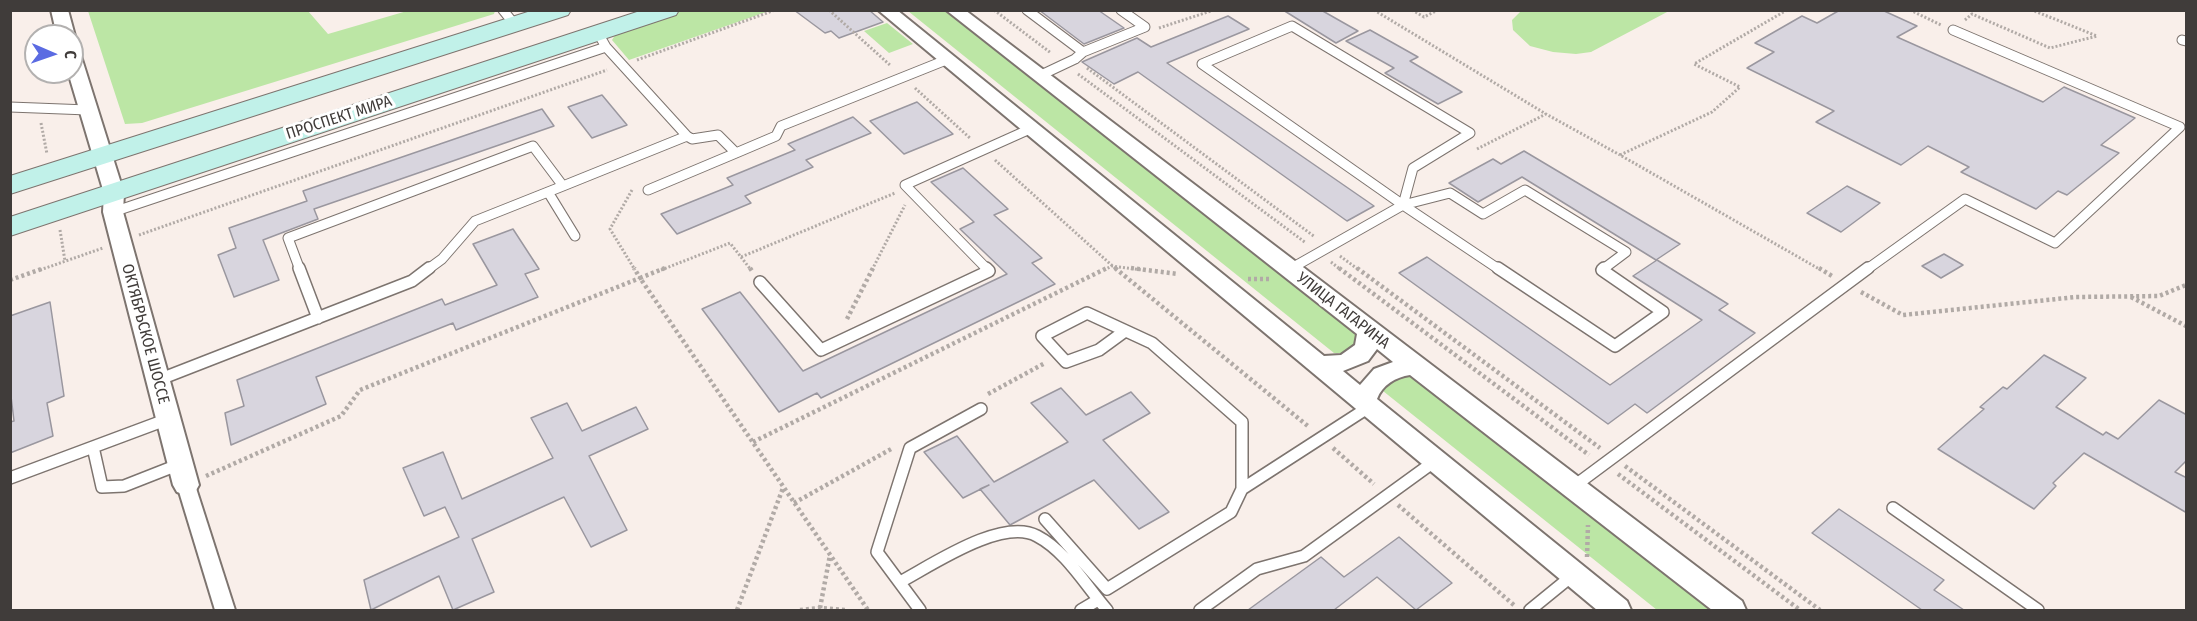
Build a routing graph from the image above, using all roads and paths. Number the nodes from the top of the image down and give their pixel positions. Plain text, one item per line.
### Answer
1 (560, 10) edge
2 (668, 10) edge
3 (776, 10) edge
4 (830, 10) edge
5 (886, 10) edge
6 (954, 10) edge
7 (993, 10) edge
8 (1027, 10) edge
9 (1121, 10) edge
10 (1374, 10) edge
11 (1412, 10) edge
12 (1438, 10) edge
13 (1787, 10) edge
14 (1910, 10) edge
15 (2032, 10) edge
16 (509, 18) edge
17 (1953, 30) junction
18 (602, 40) junction
19 (1083, 52) junction
20 (1075, 59) junction
21 (946, 60) junction
22 (1065, 64) junction
23 (622, 65) junction
24 (1039, 76) junction
25 (904, 78) junction
26 (80, 84) edge
27 (316, 88) junction
28 (10, 107) edge
29 (88, 110) junction
30 (329, 122) junction
31 (1030, 129) junction
32 (687, 136) junction
33 (984, 150) junction
34 (736, 153) junction
35 (1620, 155) junction
36 (104, 156) junction
37 (10, 185) edge
38 (563, 186) junction
39 (633, 189) dead end
40 (648, 190) dead end
41 (548, 192) junction
42 (113, 203) junction
43 (1403, 205) junction
44 (10, 227) edge
45 (575, 236) dead end
46 (121, 242) junction
47 (1329, 247) junction
48 (1319, 253) junction
49 (741, 257) dead end
50 (1112, 266) junction
51 (1290, 269) junction
52 (10, 280) edge
53 (760, 282) joint
54 (1846, 284) junction
55 (2187, 285) edge
56 (2130, 296) junction
57 (318, 318) junction
58 (2187, 326) edge
59 (1125, 330) junction
60 (1369, 333) junction
61 (1059, 355) junction
62 (1320, 366) junction
63 (1414, 366) junction
64 (158, 380) junction
65 (1367, 404) junction
66 (980, 405) joint
67 (168, 419) junction
68 (1302, 435) dead end
69 (1322, 438) junction
70 (753, 442) dead end
71 (896, 446) dead end
72 (93, 447) junction
73 (1436, 461) junction
74 (1608, 461) junction
75 (1637, 461) dead end
76 (1628, 468) junction
77 (183, 474) junction
78 (1618, 475) junction
79 (10, 478) edge
80 (783, 487) dead end
81 (1242, 489) junction
82 (1580, 493) junction
83 (1386, 495) junction
84 (794, 504) dead end
85 (1893, 508) dead end
86 (1045, 519) dead end
87 (830, 555) dead end
88 (1580, 580) junction
89 (900, 582) junction
90 (1103, 605) edge
91 (820, 608) junction
92 (225, 610) edge
93 (737, 610) edge
94 (800, 610) edge
95 (845, 610) edge
96 (920, 610) edge
97 (1081, 610) edge
98 (1200, 610) edge
99 (1520, 610) edge
100 (1530, 610) edge
101 (1617, 610) edge
102 (1732, 610) edge
103 (1800, 610) edge
104 (1820, 610) edge
105 (2038, 610) edge

1 - 16 main road
2 - 18 main road, ПРОСПЕКТ МИРА
3 - 23 path
4 - 25 path
5 - 21 street
6 - 24 street, УЛИЦА ГАГАРИНА
7 - 22 path
8 - 19 lane
9 - 19 lane
10 - 35 path
11 - 12 path
13 - 35 path
14 - 17 path
15 - 17 path
16 - 27 main road
17 - 54 lane
18 - 23 lane
18 - 30 main road, ПРОСПЕКТ МИРА
18 - 42 lane
19 - 20 lane
20 - 22 lane
20 - 47 path
21 - 25 lane
21 - 31 street
22 - 24 lane
22 - 48 path
23 - 32 lane
23 - 46 path
24 - 51 street, УЛИЦА ГАГАРИНА
25 - 33 path
25 - 34 lane
26 - 29 street, ОКТЯБРЬСКОЕ ШОССЕ
27 - 30 main road
27 - 36 main road
28 - 29 lane
29 - 36 street, ОКТЯБРЬСКОЕ ШОССЕ
30 - 42 main road, ПРОСПЕКТ МИРА
31 - 33 lane
31 - 62 street
32 - 34 lane
32 - 38 lane
33 - 50 path
33 - 53 lane
34 - 40 lane
35 - 54 path
36 - 37 main road
36 - 42 street, ОКТЯБРЬСКОЕ ШОССЕ
38 - 41 lane
38 - 57 lane
39 - 77 path
41 - 45 lane
41 - 57 lane
42 - 44 main road, ПРОСПЕКТ МИРА
42 - 46 street, ОКТЯБРЬСКОЕ ШОССЕ
43 - 43 lane
43 - 43 lane
43 - 47 lane
46 - 52 path
46 - 64 street, ОКТЯБРЬСКОЕ ШОССЕ
47 - 48 lane
47 - 74 path
48 - 51 lane
48 - 74 path
49 - 53 path
50 - 68 path
50 - 70 path
51 - 60 street, УЛИЦА ГАГАРИНА
54 - 56 path
54 - 74 lane
55 - 56 path
56 - 58 path
57 - 64 lane
59 - 61 lane
59 - 61 lane
59 - 81 lane
60 - 62 street
60 - 63 street, УЛИЦА ГАГАРИНА
61 - 66 path
62 - 65 street
63 - 65 street
63 - 82 street, УЛИЦА ГАГАРИНА
64 - 67 street, ОКТЯБРЬСКОЕ ШОССЕ
65 - 69 lane
65 - 73 street
66 - 89 lane
67 - 72 lane
67 - 77 street, ОКТЯБРЬСКОЕ ШОССЕ
69 - 81 lane
69 - 83 path
71 - 84 path
72 - 77 lane
72 - 79 lane
73 - 83 lane
73 - 88 street
74 - 76 path
74 - 78 path
74 - 82 lane
75 - 76 path
76 - 78 path
76 - 104 path
77 - 92 street, ОКТЯБРЬСКОЕ ШОССЕ
78 - 82 path
78 - 103 path
80 - 93 path
81 - 86 lane
82 - 88 path
82 - 102 street, УЛИЦА ГАГАРИНА
83 - 98 lane
83 - 99 path
85 - 105 lane
87 - 91 path
88 - 100 lane
88 - 101 street
89 - 90 lane
89 - 96 lane
90 - 97 lane
91 - 94 path
91 - 95 path

